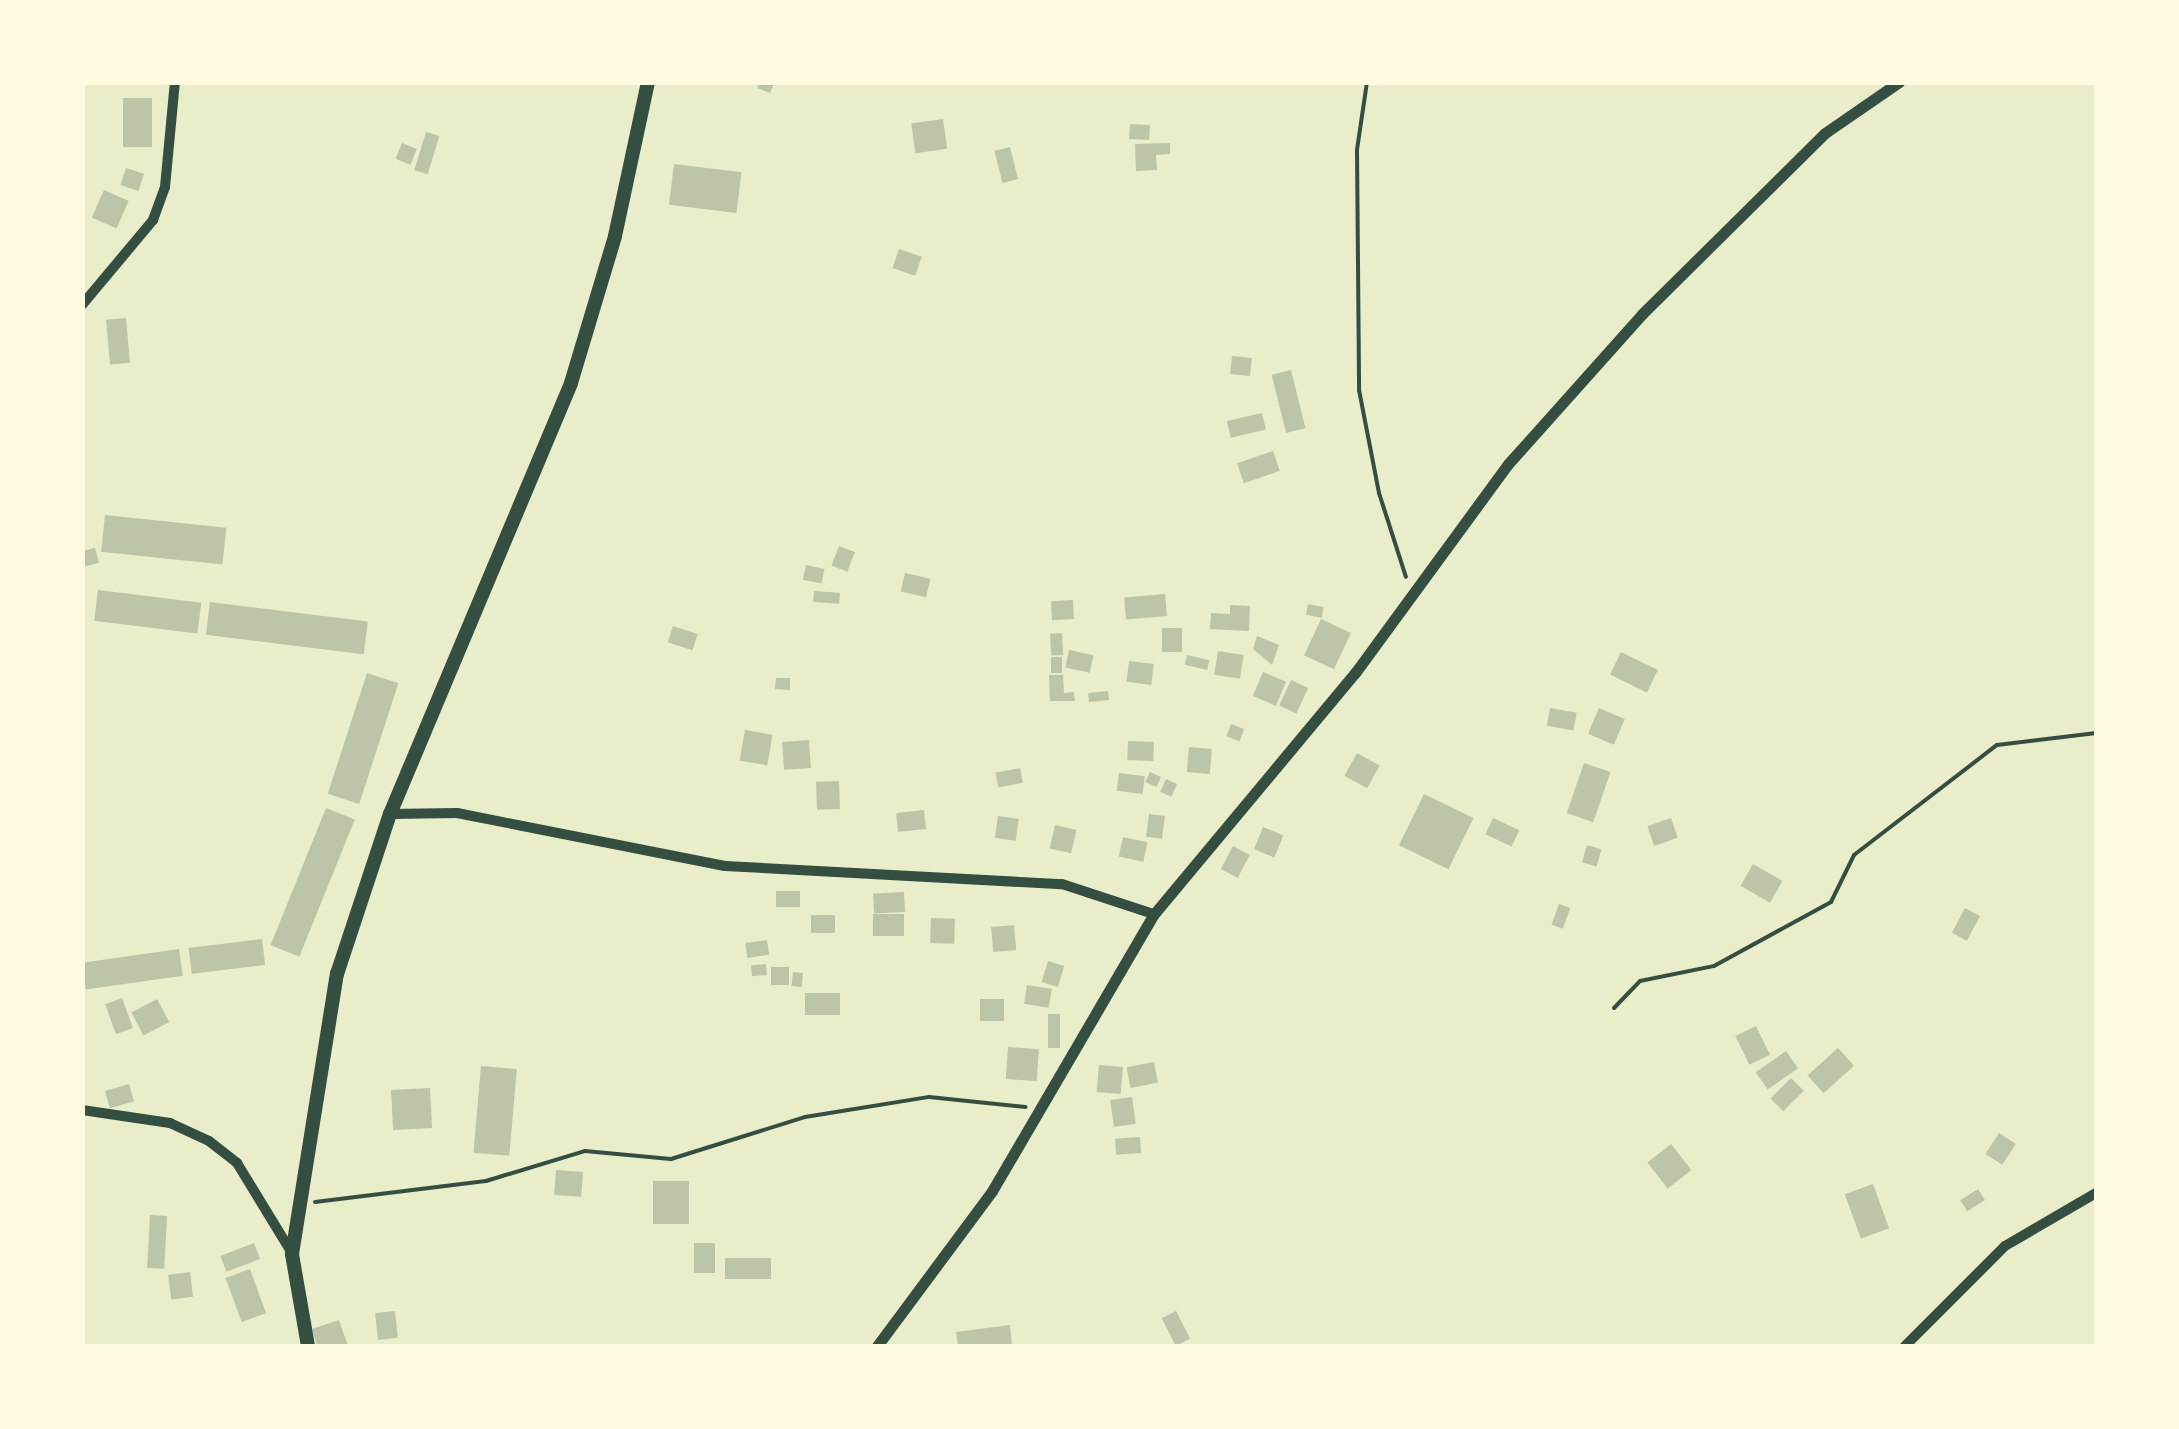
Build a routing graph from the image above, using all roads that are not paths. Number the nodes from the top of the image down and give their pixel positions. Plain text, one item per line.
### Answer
1 (175, 82) edge
2 (648, 82) edge
3 (1899, 82) edge
4 (82, 305) edge
5 (390, 814) junction
6 (1154, 914) junction
7 (82, 1110) edge
8 (2096, 1193) edge
9 (292, 1254) junction
10 (308, 1346) edge
11 (877, 1346) edge
12 (1905, 1346) edge

1 - 4 street
2 - 5 main road
3 - 6 street
5 - 6 street
5 - 9 main road
6 - 11 street
7 - 9 street
8 - 12 street
9 - 10 main road

